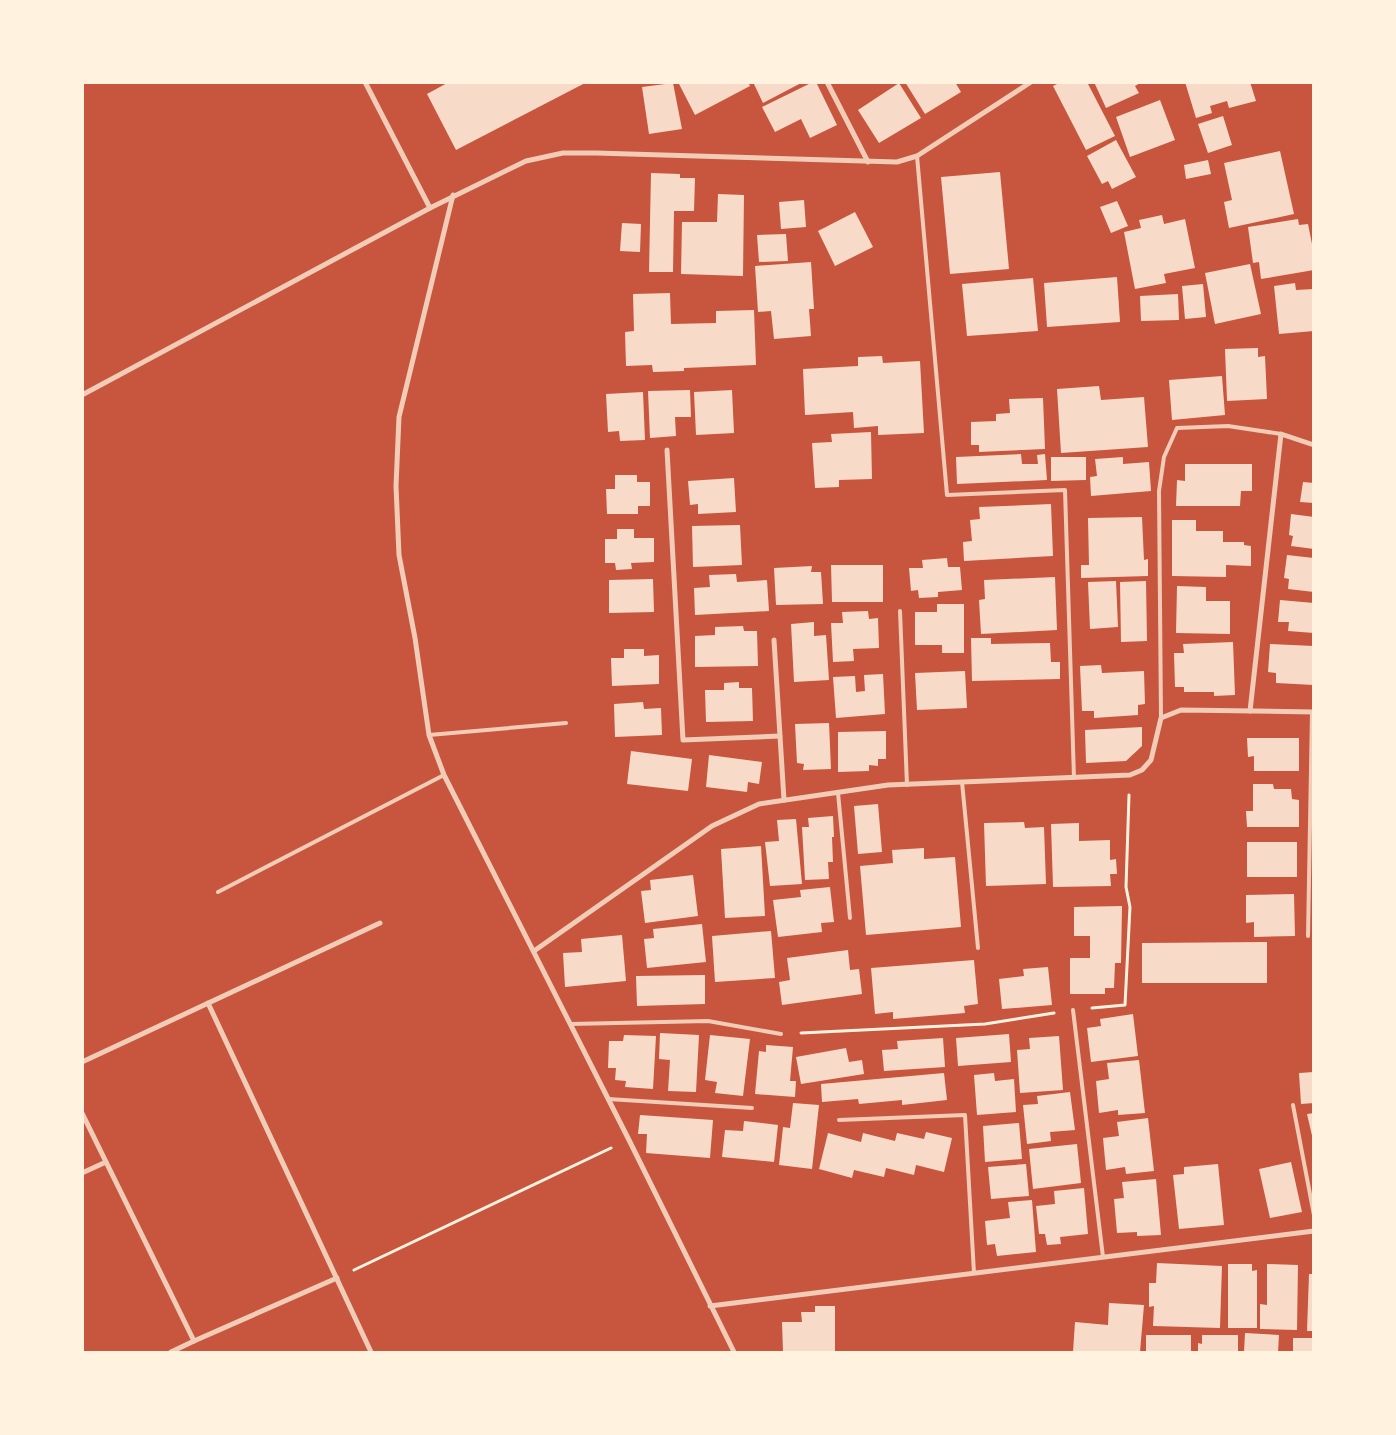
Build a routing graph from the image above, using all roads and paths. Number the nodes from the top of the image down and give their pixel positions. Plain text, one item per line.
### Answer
1 (365, 82) edge
2 (827, 82) edge
3 (1031, 82) edge
4 (917, 156) junction
5 (868, 162) junction
6 (454, 195) junction
7 (430, 208) junction
8 (82, 395) edge
9 (1280, 434) junction
10 (1314, 445) edge
11 (667, 450) dead end
12 (900, 611) dead end
13 (774, 640) dead end
14 (1250, 711) junction
15 (1313, 712) edge
16 (1161, 718) junction
17 (566, 723) dead end
18 (429, 735) junction
19 (780, 736) junction
20 (444, 775) junction
21 (1130, 775) junction
22 (1074, 778) junction
23 (962, 782) junction
24 (907, 785) junction
25 (838, 793) junction
26 (784, 800) junction
27 (218, 892) dead end
28 (850, 918) dead end
29 (380, 923) dead end
30 (1308, 936) dead end
31 (978, 948) dead end
32 (534, 951) junction
33 (208, 1003) junction
34 (1073, 1010) junction
35 (571, 1024) junction
36 (781, 1034) joint
37 (82, 1062) edge
38 (608, 1099) junction
39 (1293, 1105) dead end
40 (752, 1108) dead end
41 (82, 1113) edge
42 (839, 1120) dead end
43 (629, 1140) junction
44 (106, 1162) junction
45 (82, 1173) edge
46 (1314, 1215) edge
47 (1314, 1231) edge
48 (1103, 1257) junction
49 (974, 1273) junction
50 (337, 1278) junction
51 (710, 1306) junction
52 (194, 1341) junction
53 (170, 1352) edge
54 (371, 1352) edge
55 (734, 1352) edge

1 - 7 street
2 - 5 street
3 - 4 street
4 - 5 street
4 - 22 lane
5 - 6 street
6 - 7 street
6 - 18 street
7 - 8 street
9 - 10 street
9 - 14 street
9 - 16 lane
11 - 19 street
12 - 24 lane
13 - 19 street
14 - 15 street
14 - 16 street
15 - 30 lane
16 - 21 street
17 - 18 lane
18 - 20 street
19 - 26 street
20 - 27 lane
20 - 32 street
21 - 22 street
21 - 34 path
22 - 23 street
23 - 24 street
23 - 31 lane
24 - 25 street
25 - 26 street
25 - 28 lane
26 - 32 street
29 - 33 street
32 - 35 street
33 - 37 street
33 - 50 street
34 - 36 path
34 - 48 lane
35 - 36 lane
35 - 38 street
38 - 40 lane
38 - 43 street
39 - 46 lane
41 - 44 street
42 - 49 lane
43 - 50 path
43 - 51 street
44 - 45 street
44 - 52 street
47 - 48 street
48 - 49 street
49 - 51 street
50 - 52 street
50 - 54 street
51 - 55 street
52 - 53 street

